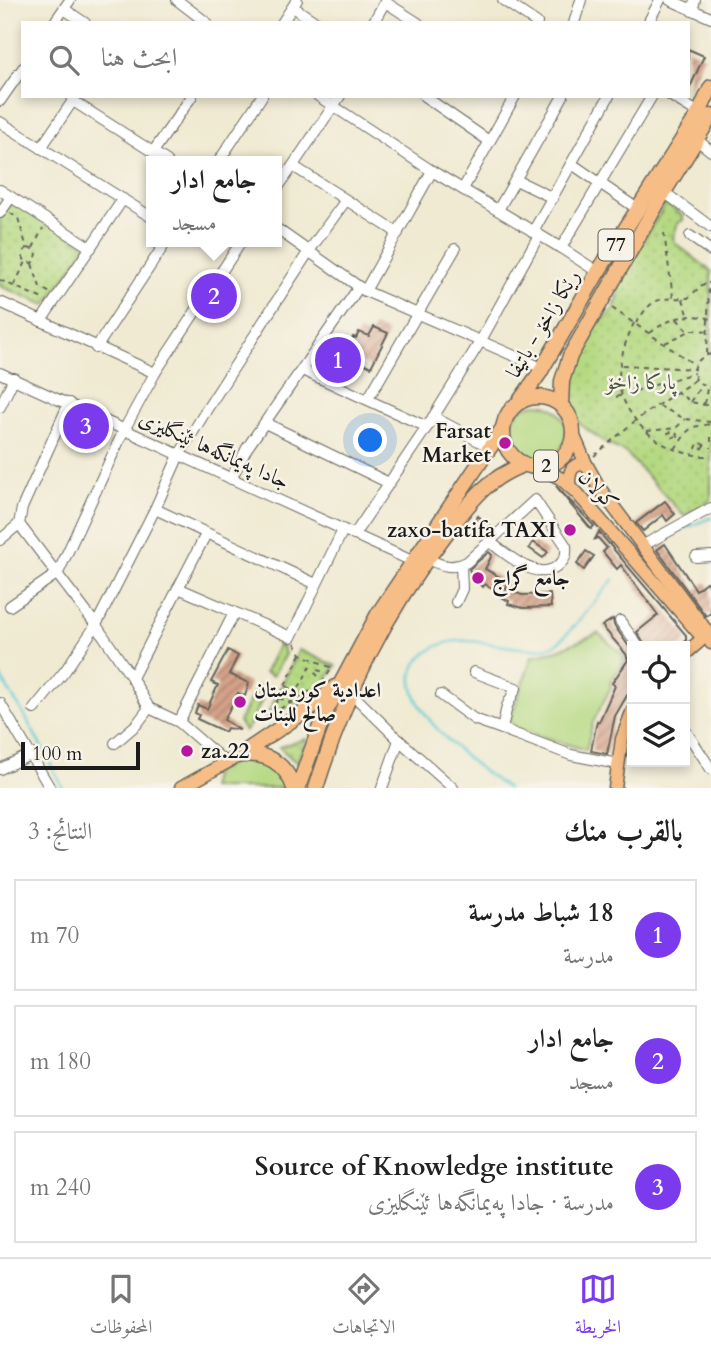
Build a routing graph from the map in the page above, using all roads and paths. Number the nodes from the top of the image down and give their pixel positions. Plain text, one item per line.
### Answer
1 (177, 0) edge
2 (503, 0) edge
3 (581, 0) edge
4 (660, 0) edge
5 (670, 0) edge
6 (386, 1) edge
7 (295, 3) edge
8 (515, 3) edge
9 (67, 4) edge
10 (693, 5) edge
11 (711, 18) edge
12 (55, 21) edge
13 (83, 21) edge
14 (204, 21) edge
15 (283, 21) edge
16 (315, 21) edge
17 (374, 21) edge
18 (415, 21) edge
19 (535, 21) edge
20 (575, 21) edge
21 (649, 21) edge
22 (21, 71) edge
23 (711, 87) edge
24 (191, 98) edge
25 (261, 98) edge
26 (321, 98) edge
27 (339, 98) edge
28 (427, 98) edge
29 (514, 98) edge
30 (562, 98) edge
31 (608, 98) edge
32 (651, 98) edge
33 (675, 98) edge
34 (75, 99) edge
35 (0, 101) edge
36 (334, 106) junction
37 (705, 114) edge
38 (0, 122) edge
39 (697, 140) junction
40 (489, 141) junction
41 (41, 148) junction
42 (711, 151) edge
43 (153, 152) junction
44 (159, 156) edge
45 (222, 156) edge
46 (572, 164) junction
47 (293, 166) junction
48 (432, 171) junction
49 (516, 180) junction
50 (282, 182) edge
51 (599, 182) junction
52 (463, 189) junction
53 (0, 190) edge
54 (664, 192) junction
55 (553, 198) junction
56 (123, 199) junction
57 (346, 200) junction
58 (7, 209) edge
59 (498, 210) junction
60 (639, 210) junction
61 (146, 214) edge
62 (48, 220) junction
63 (711, 227) edge
64 (282, 232) edge
65 (398, 233) junction
66 (536, 233) junction
67 (664, 233) dead end
68 (690, 236) dead end
69 (163, 247) edge
70 (236, 247) edge
71 (27, 248) junction
72 (90, 248) junction
73 (561, 248) junction
74 (33, 249) junction
75 (455, 249) dead end
76 (309, 251) junction
77 (711, 251) edge
78 (26, 261) junction
79 (32, 262) junction
80 (598, 272) junction
81 (0, 280) edge
82 (710, 281) edge
83 (13, 286) junction
84 (362, 289) junction
85 (54, 295) junction
86 (673, 297) junction
87 (682, 298) junction
88 (602, 301) junction
89 (0, 302) edge
90 (416, 314) junction
91 (689, 315) junction
92 (676, 318) junction
93 (709, 319) edge
94 (41, 321) junction
95 (634, 324) junction
96 (707, 330) junction
97 (688, 331) junction
98 (711, 331) edge
99 (649, 334) junction
100 (480, 342) junction
101 (664, 344) junction
102 (96, 348) junction
103 (709, 354) edge
104 (621, 365) junction
105 (695, 365) junction
106 (302, 370) junction
107 (541, 371) junction
108 (694, 371) junction
109 (0, 373) edge
110 (155, 373) junction
111 (563, 377) junction
112 (14, 378) junction
113 (695, 380) junction
114 (701, 385) junction
115 (709, 388) edge
116 (677, 392) junction
117 (622, 395) junction
118 (617, 397) dead end
119 (368, 399) junction
120 (519, 402) junction
121 (690, 402) junction
122 (69, 403) junction
123 (561, 405) junction
124 (658, 405) junction
125 (704, 405) junction
126 (711, 406) edge
127 (0, 407) edge
128 (433, 417) junction
129 (685, 419) junction
130 (636, 420) junction
131 (265, 423) junction
132 (711, 423) edge
133 (427, 427) junction
134 (503, 428) junction
135 (124, 430) junction
136 (646, 431) junction
137 (573, 435) junction
138 (676, 436) dead end
139 (711, 437) edge
140 (682, 439) junction
141 (710, 444) edge
142 (704, 445) dead end
143 (490, 447) junction
144 (711, 448) edge
145 (674, 450) junction
146 (179, 455) junction
147 (710, 455) edge
148 (586, 464) junction
149 (523, 465) junction
150 (541, 468) junction
151 (231, 479) junction
152 (389, 482) junction
153 (569, 485) junction
154 (711, 508) edge
155 (155, 509) junction
156 (19, 524) junction
157 (343, 530) junction
158 (206, 534) junction
159 (354, 535) junction
160 (0, 540) edge
161 (490, 542) junction
162 (642, 546) junction
163 (711, 556) edge
164 (696, 557) dead end
165 (419, 560) junction
166 (461, 565) junction
167 (58, 573) junction
168 (316, 584) junction
169 (177, 588) junction
170 (456, 603) dead end
171 (10, 606) dead end
172 (234, 613) junction
173 (620, 621) dead end
174 (96, 625) junction
175 (291, 637) junction
176 (708, 637) edge
177 (634, 641) edge
178 (690, 650) edge
179 (301, 654) junction
180 (314, 660) junction
181 (324, 664) junction
182 (320, 670) dead end
183 (474, 672) dead end
184 (132, 678) junction
185 (285, 686) junction
186 (345, 687) junction
187 (297, 692) junction
188 (304, 695) junction
189 (441, 695) dead end
190 (279, 698) junction
191 (0, 703) edge
192 (290, 703) junction
193 (149, 708) junction
194 (34, 709) dead end
195 (179, 722) junction
196 (627, 726) edge
197 (502, 729) junction
198 (690, 738) edge
199 (399, 740) junction
200 (115, 743) dead end
201 (32, 754) junction
202 (240, 755) junction
203 (225, 762) junction
204 (618, 764) junction
205 (0, 769) edge
206 (711, 769) edge
207 (195, 784) edge
208 (448, 786) edge
209 (50, 788) edge
210 (181, 788) edge
211 (296, 788) edge
212 (316, 788) edge
213 (382, 788) edge
214 (615, 788) edge

1 - 14 street
2 - 8 street
3 - 20 street
4 - 21 street
5 - 10 street
6 - 17 street
6 - 18 street
7 - 15 street
7 - 16 street
8 - 19 street
9 - 12 street
9 - 13 street
10 - 11 street
22 - 35 street
23 - 37 highway, رێکا زاخۆ - باتیفا / 77
24 - 43 street
25 - 45 street
26 - 36 street
27 - 36 street
28 - 40 street
29 - 40 street
30 - 49 street
31 - 46 street
32 - 51 street
33 - 37 street
34 - 41 street
34 - 43 street
36 - 47 street
36 - 48 street
37 - 39 highway, رێکا زاخۆ - باتیفا / 77
37 - 60 highway, رێکا زاخۆ - باتیفا / 77
38 - 41 street
39 - 42 street
39 - 54 highway, رێکا زاخۆ - باتیفا / 77
40 - 52 street
41 - 56 street
43 - 44 street
46 - 51 street
46 - 55 street
47 - 50 street
47 - 57 street
48 - 52 street
48 - 65 street
49 - 55 street
49 - 59 street
51 - 60 street
51 - 73 street
52 - 59 street
53 - 58 street
54 - 63 street
54 - 88 highway, رێکا زاخۆ - باتیفا / 77
55 - 66 street
56 - 61 street
56 - 72 street
57 - 65 street
57 - 76 street
58 - 62 street
58 - 71 path
59 - 66 street
60 - 80 highway, رێکا زاخۆ - باتیفا / 77
62 - 72 street
62 - 74 path
64 - 76 street
65 - 84 street
66 - 73 street
66 - 100 street
67 - 86 path
68 - 77 street
69 - 102 street
70 - 110 street
71 - 74 path
71 - 78 path
72 - 85 street
73 - 80 street
74 - 79 path
75 - 90 street
76 - 84 street
76 - 146 street
78 - 79 path
78 - 83 path
79 - 85 path
80 - 107 highway, رێکا زاخۆ - باتیفا / 77
81 - 83 path
82 - 87 path
82 - 93 path
83 - 85 path
84 - 90 street
84 - 106 street
85 - 94 street
86 - 87 path
86 - 95 path
87 - 91 path
88 - 95 path
88 - 111 highway, رێکا زاخۆ - باتیفا / 77
89 - 94 street
90 - 100 street
90 - 119 street
91 - 92 path
91 - 93 path
92 - 97 path
92 - 99 path
93 - 96 path
94 - 102 street
95 - 99 path
95 - 104 path
96 - 97 path
96 - 98 path
96 - 103 path
97 - 101 path
99 - 101 path
100 - 107 street
100 - 128 street
101 - 105 path
102 - 110 street
103 - 105 path
104 - 108 path
104 - 117 path
105 - 108 path
106 - 119 street
106 - 131 street
107 - 111 highway
107 - 120 highway, رێکا زاخۆ - باتیفا / 77
108 - 113 path
108 - 117 path
109 - 112 street, جادا په‌يمانگه‌ها ئێنگليزى
110 - 135 street
111 - 123 highway, رێکا زاخۆ - باتیفا / 77
112 - 122 street, جادا په‌يمانگه‌ها ئێنگليزى
112 - 127 street
113 - 114 path
113 - 116 path
114 - 115 path
114 - 121 path
115 - 125 path
116 - 121 path
116 - 124 path
117 - 118 path
117 - 130 path
119 - 133 street
120 - 123 highway
120 - 134 highway
121 - 125 path
122 - 135 street, جادا په‌يمانگه‌ها ئێنگليزى
122 - 156 street
123 - 137 highway, 2
124 - 129 path
124 - 130 path
125 - 126 path
128 - 133 street
128 - 143 street
129 - 132 path
129 - 136 path
130 - 136 path
130 - 148 path
131 - 151 street
131 - 152 street
132 - 140 path
133 - 152 street
134 - 143 highway
134 - 149 highway, 2
135 - 146 street, جادا په‌يمانگه‌ها ئێنگليزى
135 - 167 street
136 - 145 path
137 - 148 main road
137 - 150 highway, 2
138 - 140 path
139 - 141 path
140 - 145 path
141 - 142 path
141 - 144 path
143 - 165 highway
145 - 147 path
146 - 151 street, جادا په‌يمانگه‌ها ئێنگليزى
146 - 155 street
148 - 153 main road
148 - 162 main road
149 - 150 highway, 2
149 - 165 highway
150 - 153 main road, كولان
151 - 157 street, جادا په‌يمانگه‌ها ئێنگليزى
152 - 159 street
153 - 176 main road, كولان
154 - 162 street
155 - 158 street
155 - 174 street
156 - 160 street
156 - 167 street
157 - 159 street, جادا په‌يمانگه‌ها ئێنگليزى
157 - 168 street
158 - 168 street
158 - 169 street
159 - 165 street, جادا په‌يمانگه‌ها ئێنگليزى
161 - 161 street
161 - 166 street
162 - 176 main road
163 - 164 street
165 - 166 street, جادا په‌يمانگه‌ها ئێنگليزى
165 - 186 highway
166 - 170 street
167 - 171 street
167 - 174 street
168 - 175 street
169 - 172 street
169 - 184 street
172 - 175 street
172 - 195 street
173 - 177 street
174 - 184 street
174 - 194 street
175 - 179 path
176 - 178 main road
179 - 180 path
179 - 185 path
180 - 181 path
180 - 187 path
181 - 182 path
181 - 188 path
183 - 197 street
184 - 193 street
185 - 187 path
185 - 190 path
186 - 199 street
186 - 202 highway
186 - 211 highway
186 - 212 highway
187 - 188 path
187 - 192 path
188 - 192 path
189 - 197 street
190 - 192 path
190 - 192 path
191 - 201 street
193 - 195 street
193 - 200 street
195 - 203 street
196 - 204 main road
197 - 204 street
198 - 206 street
199 - 208 street
199 - 213 street
201 - 205 street
201 - 209 street
202 - 203 main road
202 - 211 highway
203 - 207 main road
204 - 214 main road
207 - 210 main road

